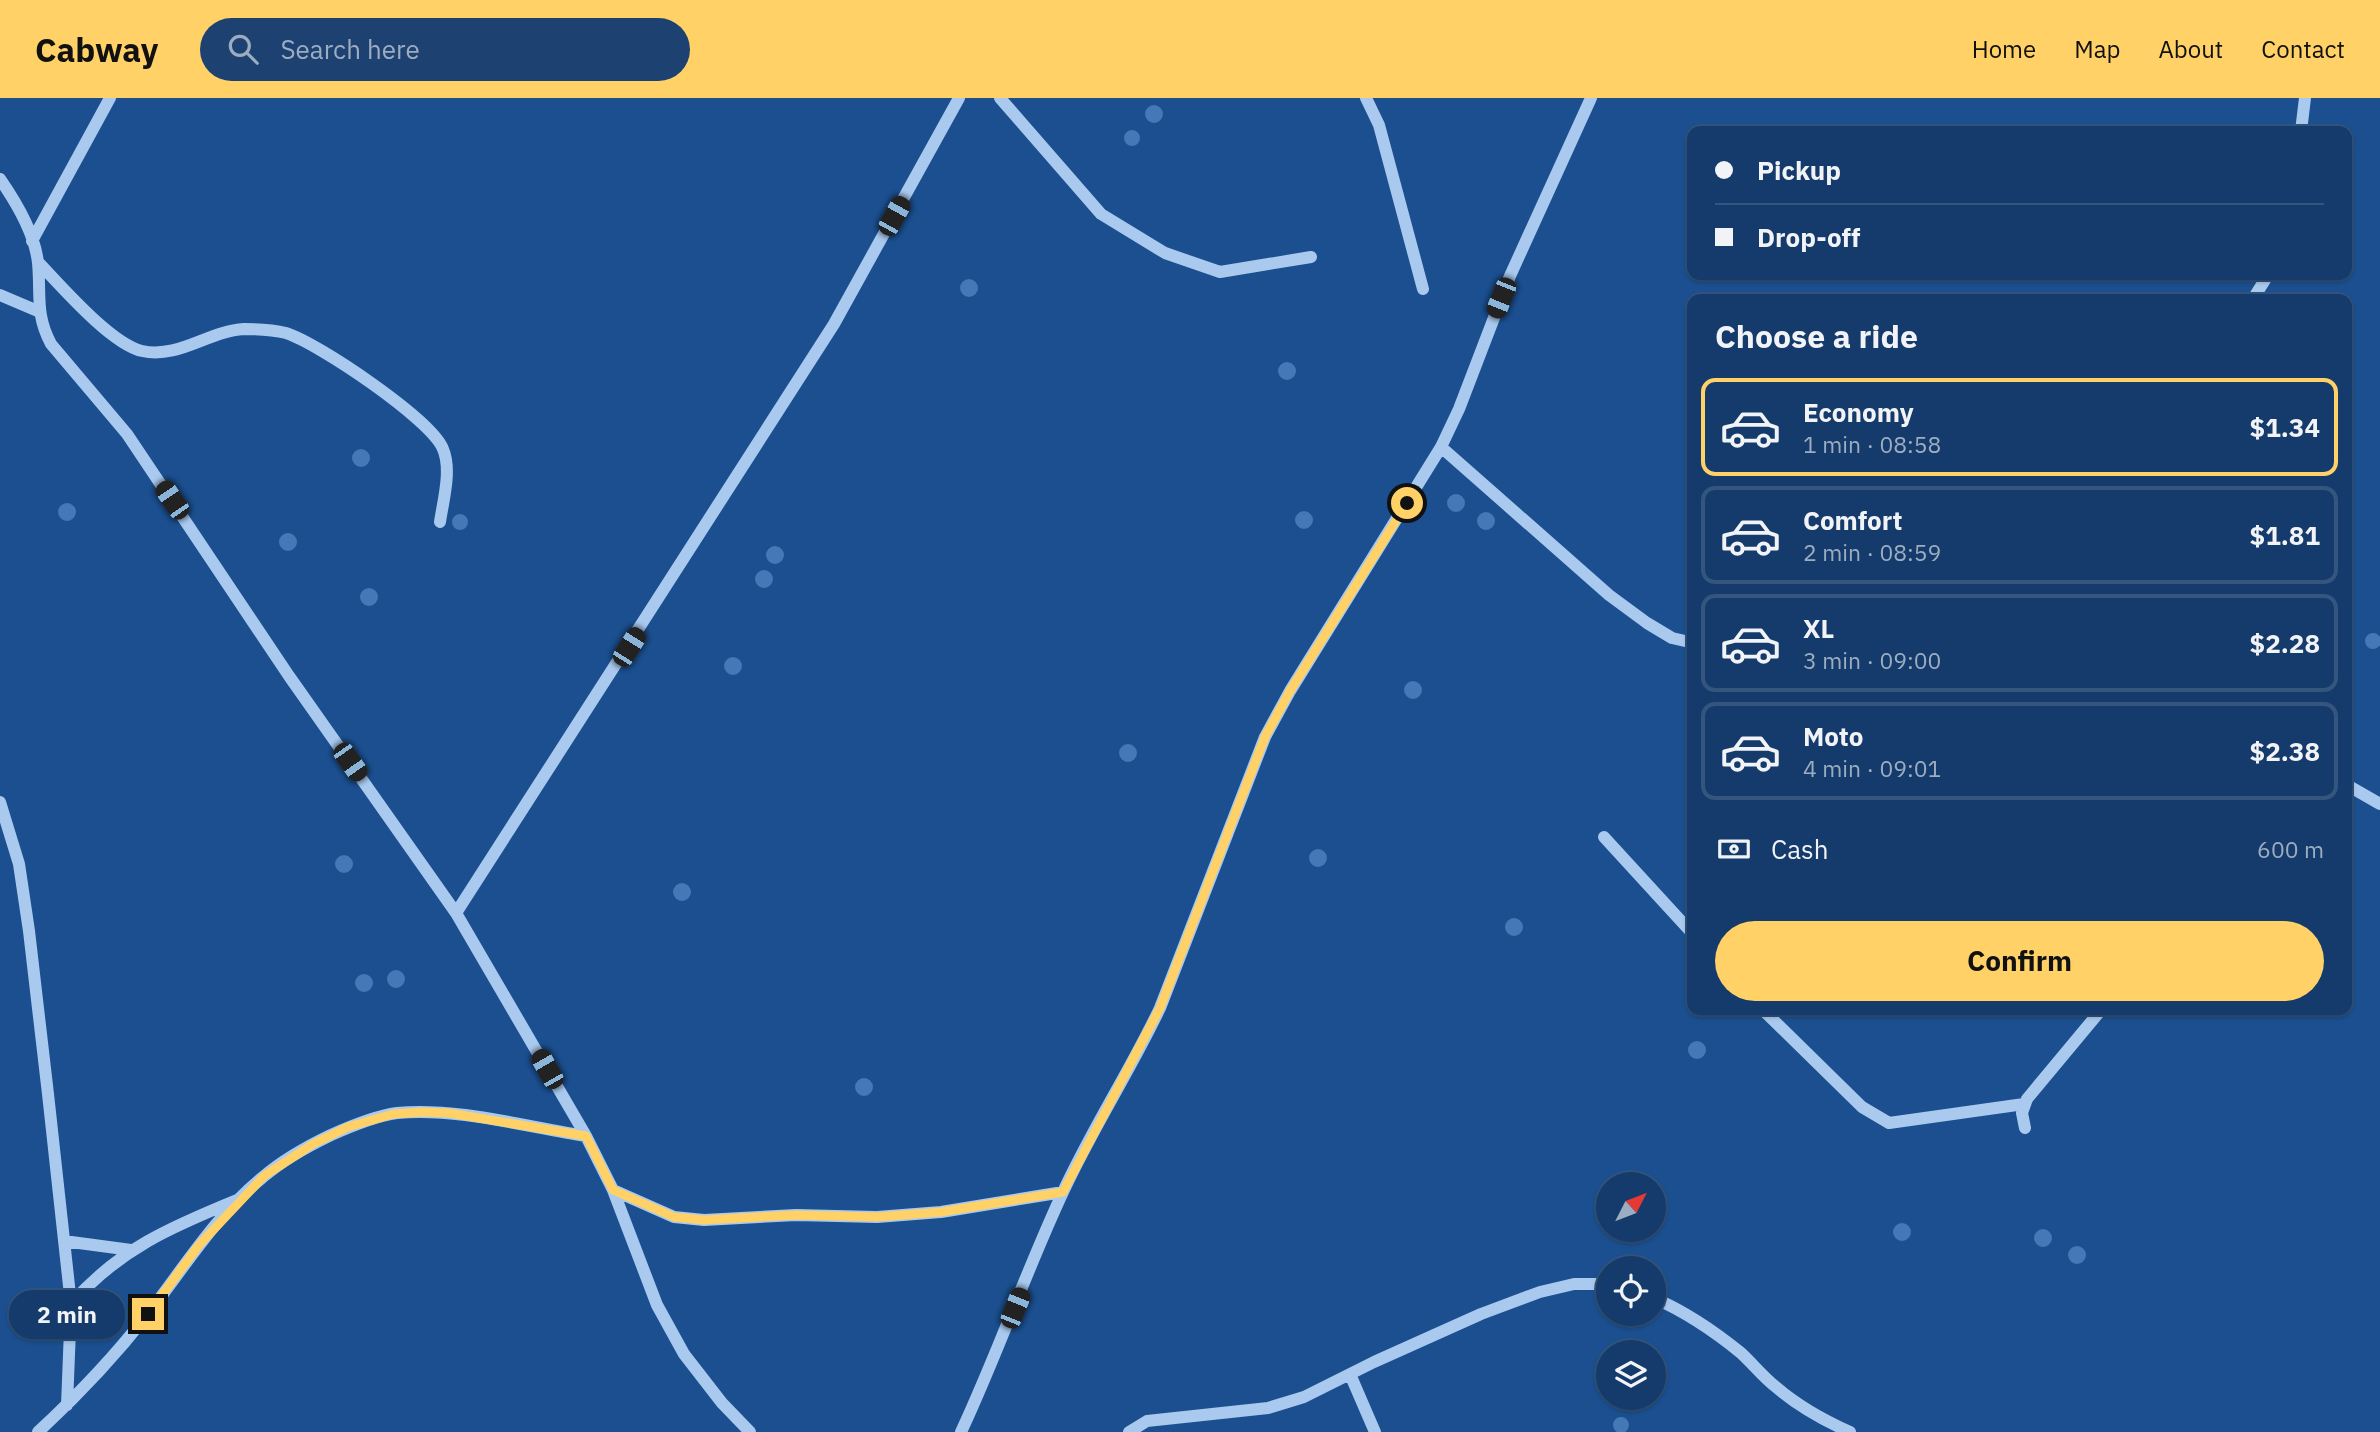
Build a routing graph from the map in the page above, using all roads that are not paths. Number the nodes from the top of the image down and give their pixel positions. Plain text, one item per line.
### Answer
1 (110, 98) edge
2 (959, 98) edge
3 (1000, 98) edge
4 (1366, 98) edge
5 (1591, 98) edge
6 (2305, 98) edge
7 (2302, 126) edge
8 (0, 179) edge
9 (32, 241) junction
10 (1311, 257) dead end
11 (38, 262) junction
12 (1423, 289) dead end
13 (0, 295) edge
14 (40, 312) junction
15 (1441, 447) junction
16 (440, 522) dead end
17 (1687, 641) edge
18 (2352, 788) edge
19 (0, 802) edge
20 (2380, 804) edge
21 (1604, 837) dead end
22 (456, 913) junction
23 (1687, 928) edge
24 (1768, 1015) edge
25 (2097, 1015) edge
26 (2024, 1104) junction
27 (2025, 1128) dead end
28 (586, 1136) junction
29 (613, 1190) junction
30 (1063, 1192) junction
31 (241, 1198) junction
32 (64, 1241) junction
33 (131, 1250) junction
34 (1596, 1284) edge
35 (1666, 1303) edge
36 (71, 1304) junction
37 (1350, 1374) junction
38 (67, 1405) junction
39 (1841, 1431) edge
40 (38, 1432) edge
41 (750, 1432) edge
42 (961, 1432) edge
43 (1129, 1432) edge
44 (1375, 1432) edge

1 - 9 street
2 - 22 street
3 - 10 street
4 - 12 street
5 - 15 street
6 - 7 street
8 - 9 street
9 - 11 street
11 - 14 street
11 - 16 street
13 - 14 street
14 - 22 street
15 - 17 street
15 - 30 street
18 - 20 street
19 - 32 street
21 - 23 street
22 - 28 street
24 - 26 street
25 - 26 street
26 - 27 street
28 - 29 street
28 - 31 street
29 - 30 street
29 - 41 street
30 - 42 street
31 - 33 street
31 - 38 street
32 - 33 street
32 - 36 street
33 - 36 street
34 - 37 street
35 - 39 street
36 - 38 street
37 - 43 street
37 - 44 street
38 - 40 street

